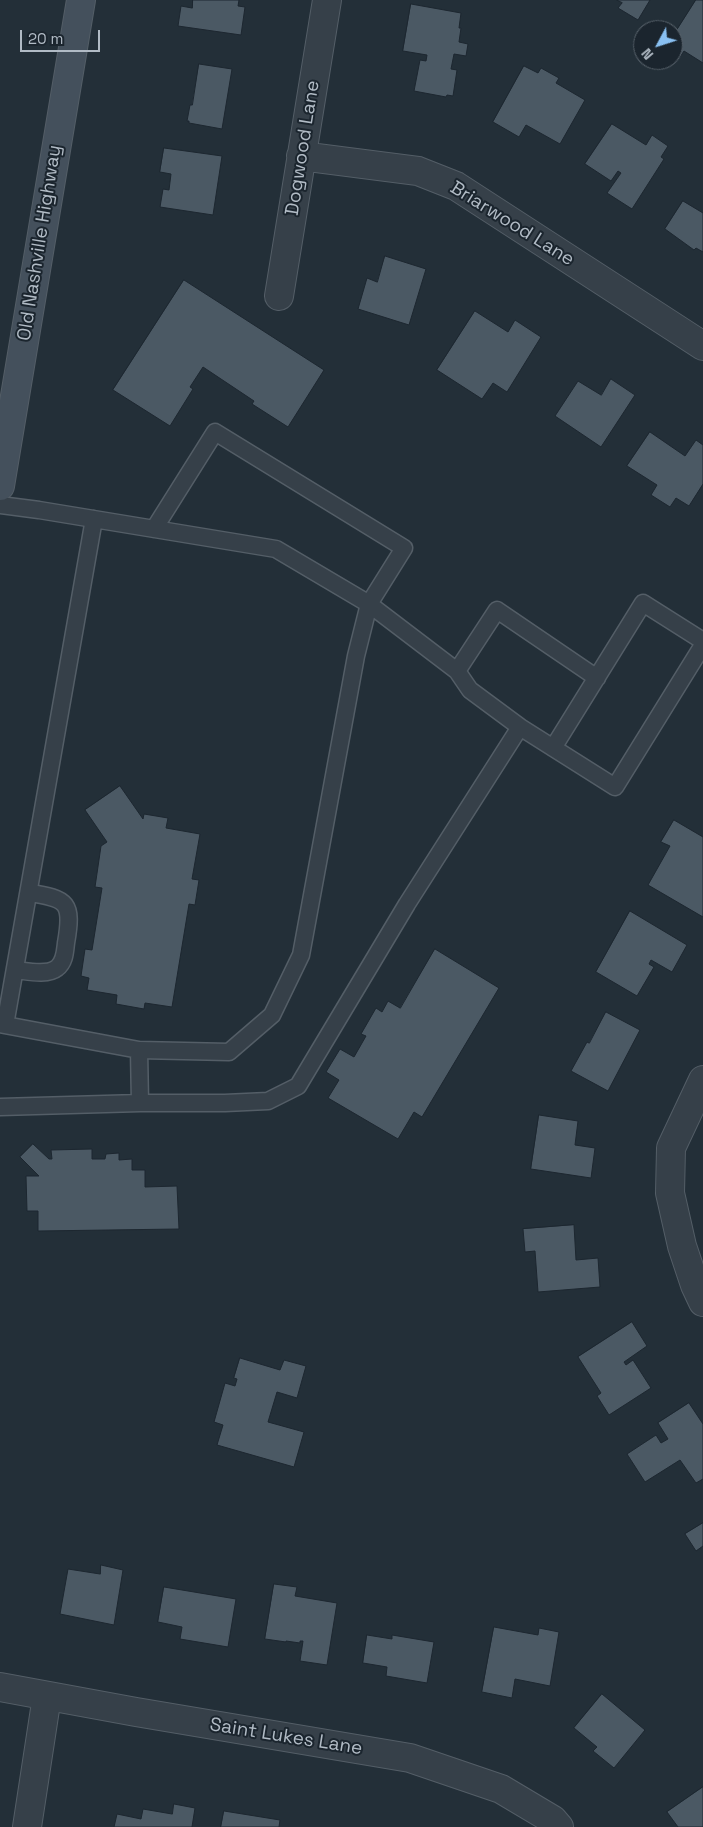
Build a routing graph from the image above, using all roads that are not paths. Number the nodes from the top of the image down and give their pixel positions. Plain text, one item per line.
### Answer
1 (81, 0) edge
2 (327, 0) edge
3 (301, 156) junction
4 (279, 296) dead end
5 (703, 346) edge
6 (0, 486) edge
7 (0, 505) edge
8 (94, 519) junction
9 (154, 529) junction
10 (369, 604) junction
11 (703, 641) edge
12 (703, 645) edge
13 (457, 671) junction
14 (597, 678) junction
15 (520, 728) junction
16 (553, 748) junction
17 (29, 893) junction
18 (15, 970) junction
19 (3, 1024) edge
20 (139, 1050) junction
21 (703, 1080) edge
22 (140, 1103) junction
23 (0, 1107) edge
24 (703, 1302) edge
25 (0, 1687) edge
26 (47, 1696) junction
27 (27, 1827) edge
28 (558, 1827) edge

1 - 6 main road, Old Nashville Highway
2 - 3 street, Dogwood Lane
3 - 4 street, Dogwood Lane
3 - 5 street, Briarwood Lane
7 - 8 lane
8 - 9 lane
8 - 17 lane
9 - 10 lane
9 - 10 lane
10 - 13 lane
10 - 20 lane
11 - 14 lane
12 - 16 lane
13 - 14 lane
13 - 15 lane
14 - 16 lane
15 - 16 lane
15 - 22 lane
17 - 18 lane
17 - 18 lane
18 - 19 lane
19 - 20 lane
20 - 22 lane
21 - 24 street
22 - 23 lane
25 - 26 street, Saint Lukes Lane
26 - 27 street
26 - 28 street, Saint Lukes Lane

